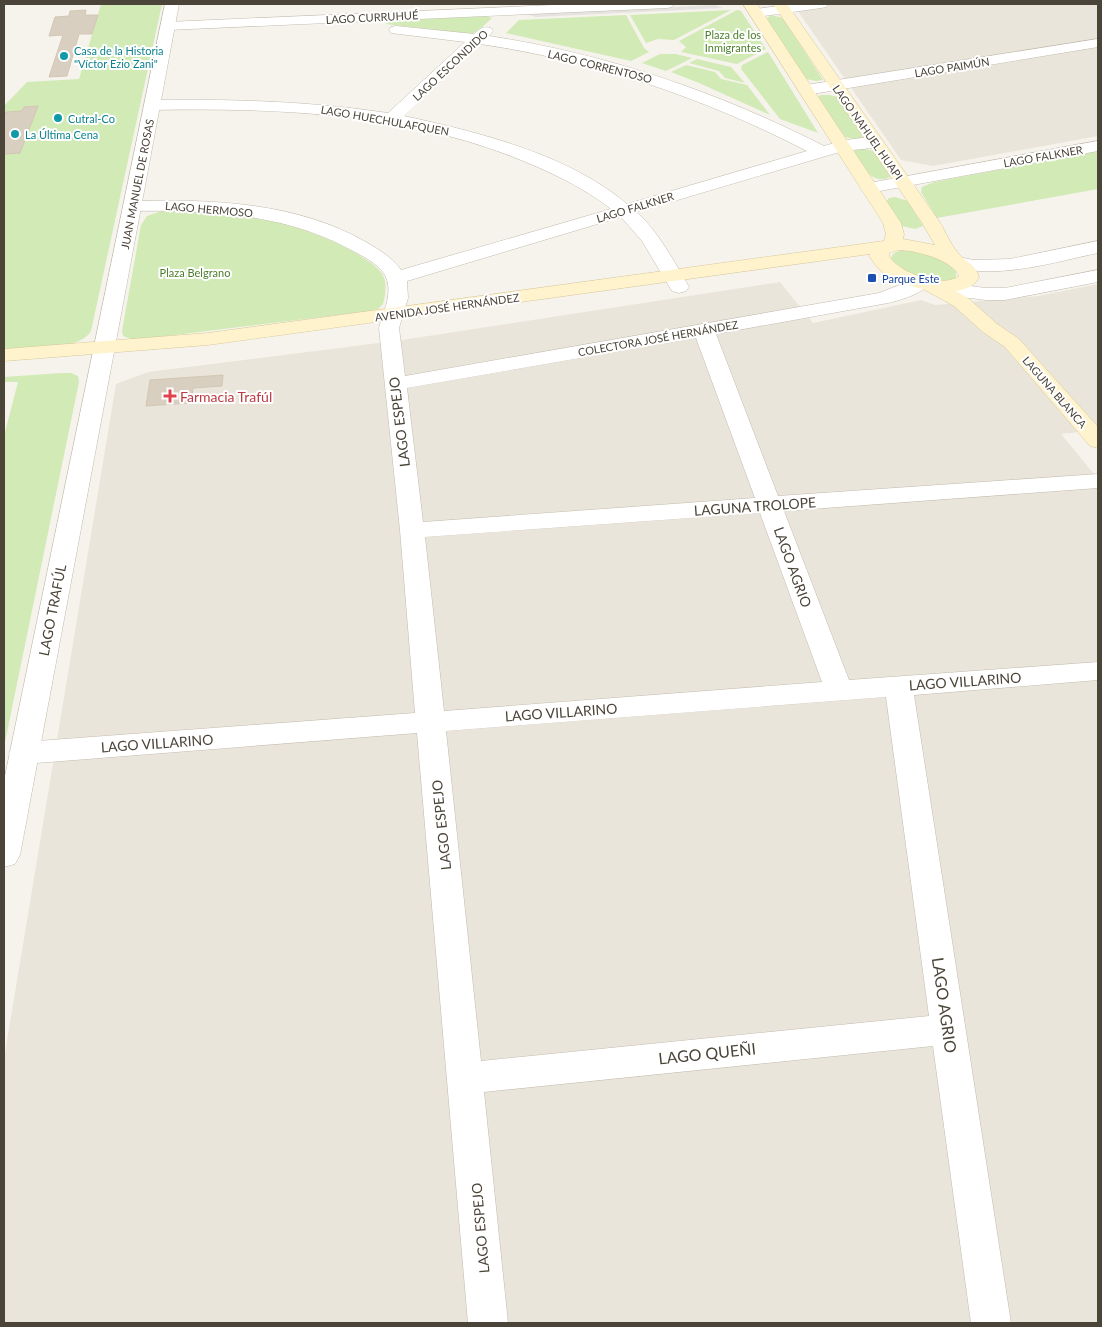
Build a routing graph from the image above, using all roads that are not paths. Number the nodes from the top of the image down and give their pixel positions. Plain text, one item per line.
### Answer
1 (172, 4) edge
2 (667, 4) edge
3 (821, 4) edge
4 (782, 6) edge
5 (753, 8) edge
6 (370, 10) edge
7 (507, 11) junction
8 (168, 26) junction
9 (476, 40) junction
10 (1098, 43) edge
11 (836, 85) junction
12 (806, 90) junction
13 (152, 105) junction
14 (392, 118) junction
15 (876, 143) junction
16 (842, 146) junction
17 (1098, 146) edge
18 (823, 152) junction
19 (902, 182) junction
20 (869, 188) junction
21 (132, 206) junction
22 (625, 211) junction
23 (891, 246) junction
24 (1098, 247) edge
25 (960, 265) junction
26 (888, 268) junction
27 (1098, 276) edge
28 (396, 278) junction
29 (676, 281) junction
30 (930, 286) junction
31 (981, 294) junction
32 (391, 321) junction
33 (704, 330) junction
34 (1012, 343) junction
35 (4, 355) edge
36 (102, 357) junction
37 (4, 372) edge
38 (395, 384) junction
39 (1098, 441) edge
40 (1098, 481) edge
41 (770, 505) junction
42 (412, 530) junction
43 (1098, 671) edge
44 (899, 686) junction
45 (839, 691) junction
46 (431, 722) junction
47 (24, 753) junction
48 (4, 855) edge
49 (949, 1028) junction
50 (466, 1078) junction
51 (488, 1323) edge
52 (991, 1323) edge

1 - 8 street, JUAN MANUEL DE ROSAS
2 - 7 street, LAGO CURRUHUÉ
3 - 4 street
4 - 5 street
4 - 11 main road, LAGO NAHUEL HUAPI
5 - 12 main road
6 - 7 street, LAGO CURRUHUÉ
6 - 8 street, LAGO CURRUHUÉ
6 - 9 street, LAGO CORRENTOSO
7 - 9 street, LAGO ESCONDIDO
8 - 13 street, JUAN MANUEL DE ROSAS
9 - 14 street, LAGO ESCONDIDO
9 - 18 street, LAGO CORRENTOSO
10 - 11 street, LAGO PAIMÚN
11 - 12 street, LAGO PAIMÚN
11 - 15 main road, LAGO NAHUEL HUAPI
12 - 16 main road
13 - 14 street, LAGO HUECHULAFQUEN
13 - 21 street, JUAN MANUEL DE ROSAS
14 - 22 street, LAGO HUECHULAFQUEN
15 - 16 street, LAGO FALKNER
15 - 19 main road, LAGO NAHUEL HUAPI
16 - 18 street, LAGO FALKNER
16 - 20 main road
17 - 19 street, LAGO FALKNER
18 - 22 street, LAGO FALKNER
19 - 20 street, LAGO FALKNER
19 - 25 main road, LAGO NAHUEL HUAPI
20 - 23 main road
21 - 28 street, LAGO HERMOSO
21 - 36 street, JUAN MANUEL DE ROSAS
22 - 28 street, LAGO FALKNER
22 - 29 street, LAGO HUECHULAFQUEN
23 - 25 main road, AVENIDA JOSÉ HERNÁNDEZ
23 - 26 main road
23 - 29 main road, AVENIDA JOSÉ HERNÁNDEZ
24 - 25 street, AVENIDA JOSÉ HERNÁNDEZ
25 - 30 main road
25 - 31 main road, LAGUNA BLANCA
26 - 29 main road, AVENIDA JOSÉ HERNÁNDEZ
26 - 30 main road, AVENIDA JOSÉ HERNÁNDEZ
27 - 31 street, AVENIDA JOSÉ HERNÁNDEZ
28 - 32 street
29 - 32 main road, AVENIDA JOSÉ HERNÁNDEZ
30 - 31 street, AVENIDA JOSÉ HERNÁNDEZ
30 - 33 street, COLECTORA JOSÉ HERNÁNDEZ
30 - 34 main road, LAGUNA BLANCA
31 - 34 main road, LAGUNA BLANCA
32 - 36 main road, AVENIDA JOSÉ HERNÁNDEZ
32 - 38 street, LAGO ESPEJO
33 - 38 street, COLECTORA JOSÉ HERNÁNDEZ
33 - 41 street, LAGO AGRIO
34 - 39 main road, LAGUNA BLANCA
35 - 36 main road, AVENIDA JOSÉ HERNÁNDEZ
36 - 37 main road, AVENIDA JOSÉ HERNÁNDEZ
36 - 47 street, LAGO TRAFÚL
38 - 42 street, LAGO ESPEJO
40 - 41 street, LAGUNA TROLOPE
41 - 42 street, LAGUNA TROLOPE
41 - 45 street, LAGO AGRIO
42 - 46 street, LAGO ESPEJO
43 - 44 street, LAGO VILLARINO
44 - 45 street, LAGO VILLARINO
44 - 49 street, LAGO AGRIO
45 - 46 street, LAGO VILLARINO
46 - 47 street, LAGO VILLARINO
46 - 50 street, LAGO ESPEJO
47 - 48 street, LAGO TRAFÚL
49 - 50 street, LAGO QUEÑI
49 - 52 street, LAGO AGRIO
50 - 51 street, LAGO ESPEJO

